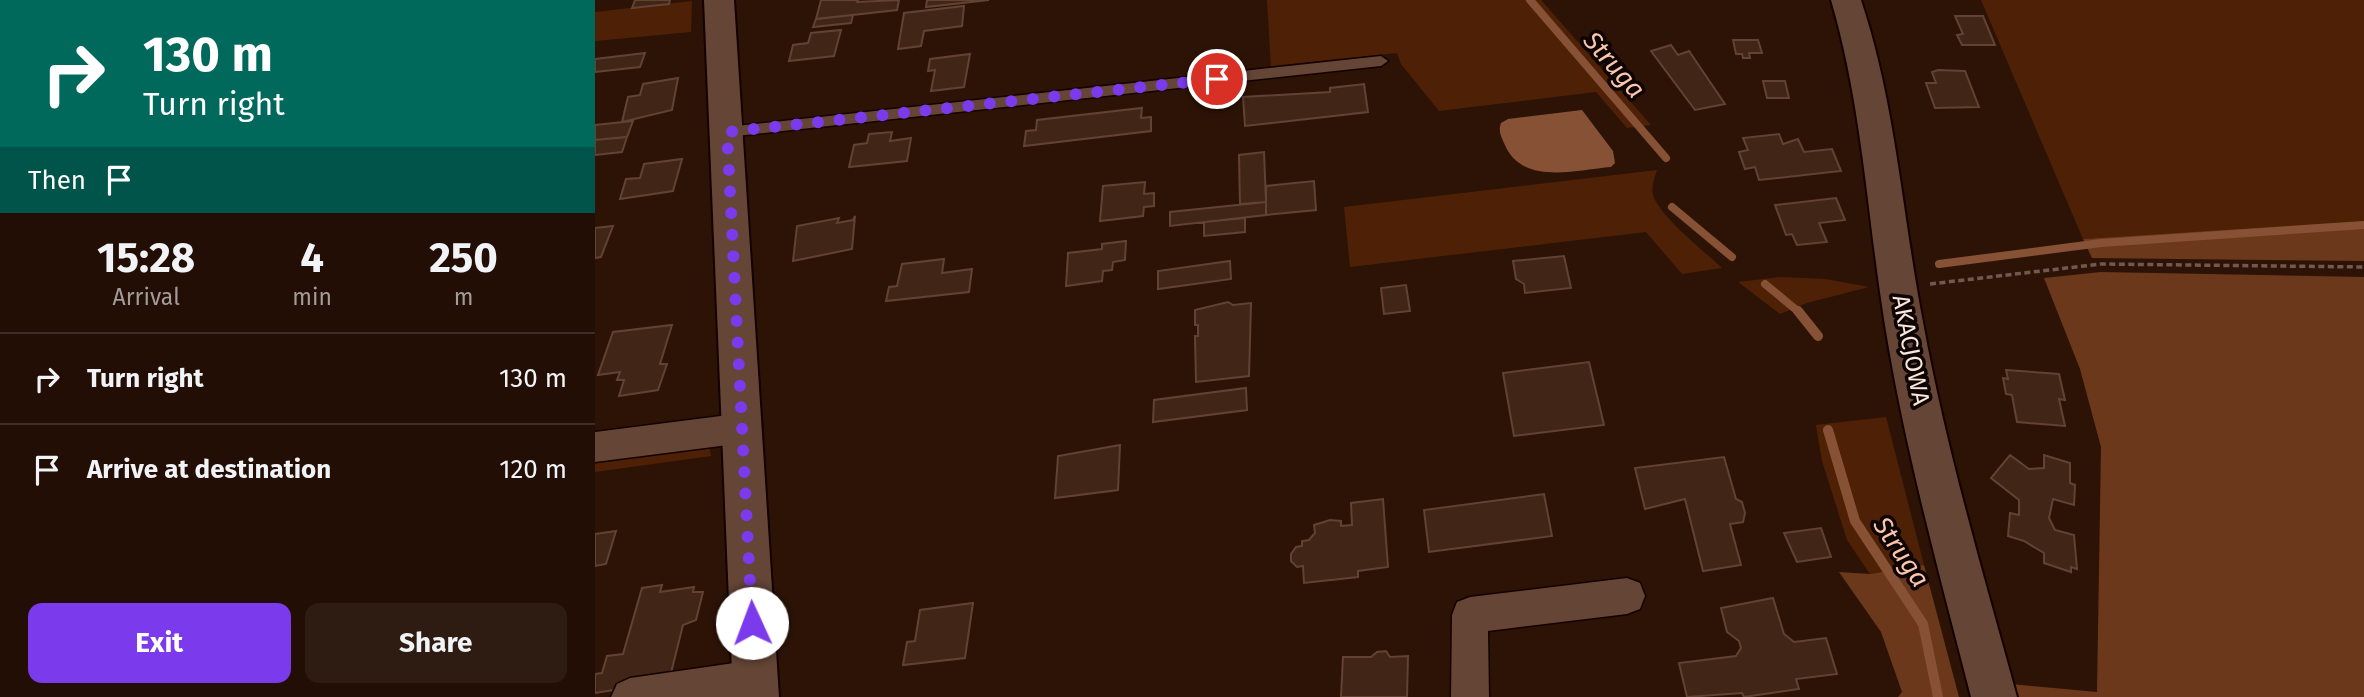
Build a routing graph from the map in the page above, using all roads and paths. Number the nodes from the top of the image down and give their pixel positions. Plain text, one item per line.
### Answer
1 (719, 0) edge
2 (1846, 0) edge
3 (1381, 61) dead end
4 (727, 132) junction
5 (2364, 267) edge
6 (1898, 284) junction
7 (744, 428) junction
8 (595, 447) edge
9 (1627, 596) dead end
10 (755, 688) edge
11 (630, 697) edge
12 (1469, 697) edge
13 (1994, 697) edge

1 - 4 street
2 - 6 street, AKACJOWA
3 - 4 lane
4 - 7 street
5 - 6 path
6 - 13 street, AKACJOWA
7 - 8 street
7 - 10 street
9 - 12 street
10 - 11 street

